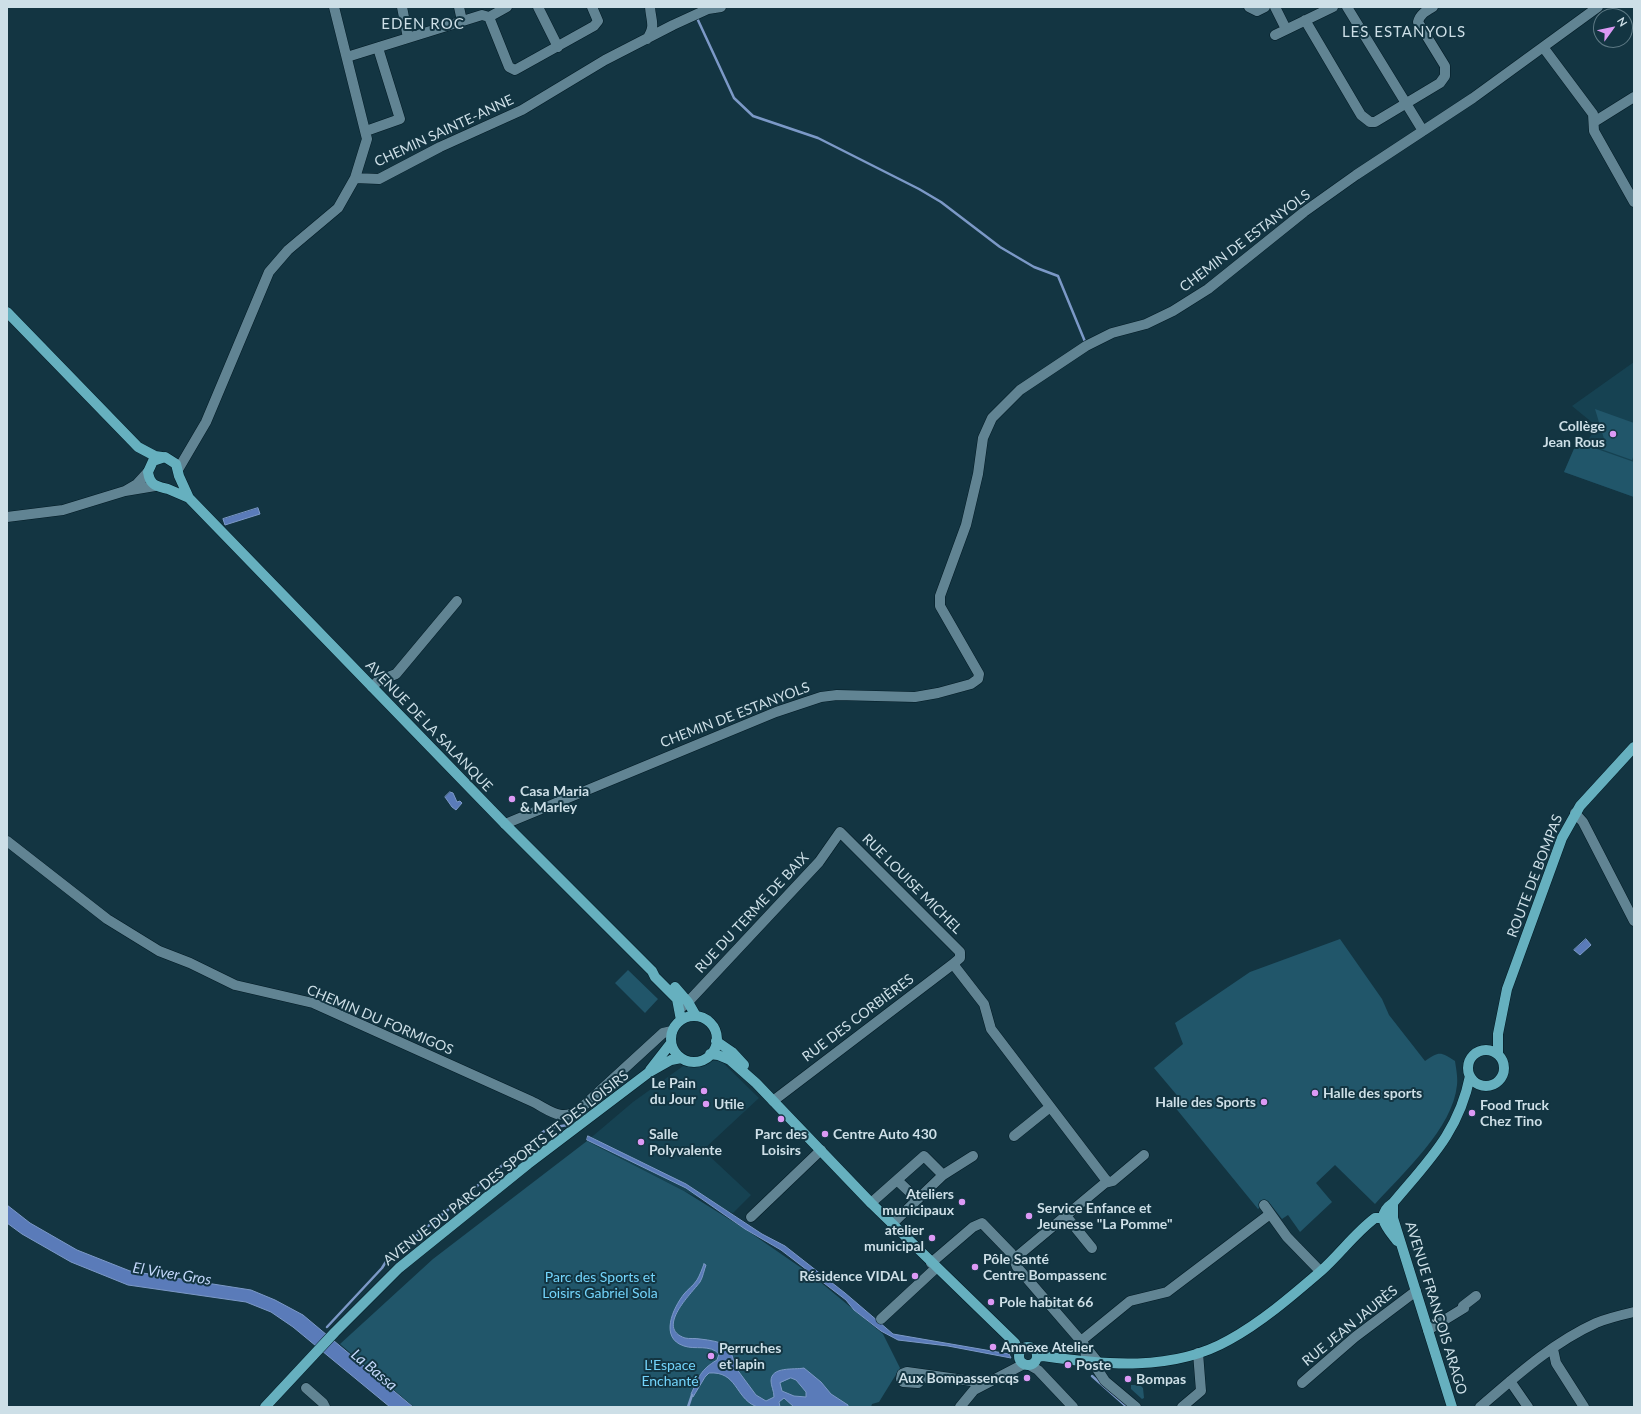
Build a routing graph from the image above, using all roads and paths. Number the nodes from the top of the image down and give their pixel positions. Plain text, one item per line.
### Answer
1 (334, 7) edge
2 (402, 7) edge
3 (459, 7) edge
4 (506, 7) edge
5 (538, 7) edge
6 (592, 7) edge
7 (650, 7) edge
8 (721, 7) edge
9 (1249, 7) edge
10 (1265, 7) edge
11 (1275, 7) edge
12 (1333, 7) edge
13 (1347, 7) edge
14 (1433, 7) edge
15 (1598, 7) edge
16 (706, 8) edge
17 (489, 17) junction
18 (1305, 20) junction
19 (462, 21) junction
20 (1286, 29) junction
21 (1275, 35) dead end
22 (408, 38) junction
23 (646, 40) junction
24 (558, 47) junction
25 (1543, 47) junction
26 (378, 48) junction
27 (347, 57) junction
28 (1634, 97) edge
29 (1406, 103) junction
30 (1594, 122) junction
31 (366, 131) junction
32 (1422, 131) junction
33 (355, 178) junction
34 (1634, 202) edge
35 (7, 312) edge
36 (138, 447) junction
37 (190, 448) junction
38 (165, 458) junction
39 (148, 471) junction
40 (179, 472) junction
41 (155, 486) junction
42 (166, 488) junction
43 (125, 491) junction
44 (189, 498) junction
45 (7, 517) edge
46 (457, 601) dead end
47 (372, 687) junction
48 (1634, 747) edge
49 (1575, 813) junction
50 (505, 824) junction
51 (840, 832) joint
52 (7, 841) edge
53 (1634, 921) edge
54 (957, 961) junction
55 (684, 1005) junction
56 (696, 1016) junction
57 (682, 1020) junction
58 (672, 1031) junction
59 (1498, 1034) junction
60 (716, 1040) junction
61 (671, 1043) junction
62 (1487, 1049) junction
63 (710, 1054) junction
64 (1498, 1054) junction
65 (681, 1058) junction
66 (648, 1073) junction
67 (1470, 1076) junction
68 (756, 1083) junction
69 (1479, 1085) junction
70 (1466, 1095) junction
71 (773, 1100) junction
72 (1050, 1107) junction
73 (1014, 1136) dead end
74 (821, 1150) junction
75 (1144, 1154) dead end
76 (973, 1156) dead end
77 (943, 1175) junction
78 (897, 1180) junction
79 (1105, 1183) junction
80 (917, 1199) junction
81 (871, 1204) junction
82 (1264, 1206) dead end
83 (1270, 1214) junction
84 (1066, 1216) junction
85 (751, 1217) dead end
86 (1387, 1222) junction
87 (892, 1224) junction
88 (1359, 1233) junction
89 (1092, 1248) dead end
90 (1014, 1259) junction
91 (933, 1266) junction
92 (1320, 1271) junction
93 (1416, 1290) junction
94 (1476, 1296) dead end
95 (1634, 1312) edge
96 (881, 1319) dead end
97 (1428, 1330) junction
98 (1081, 1341) junction
99 (1553, 1348) junction
100 (1198, 1353) junction
101 (1029, 1359) junction
102 (1092, 1361) junction
103 (927, 1375) dead end
104 (1510, 1381) junction
105 (986, 1382) junction
106 (1302, 1383) dead end
107 (306, 1388) dead end
108 (265, 1407) edge
109 (325, 1407) edge
110 (960, 1407) edge
111 (1073, 1407) edge
112 (1136, 1407) edge
113 (1182, 1407) edge
114 (1452, 1407) edge
115 (1480, 1407) edge
116 (1528, 1407) edge
117 (1584, 1407) edge

1 - 27 street
2 - 22 street
3 - 19 street
4 - 17 street
5 - 24 street
6 - 24 street
7 - 23 street
8 - 16 street, CHEMIN SAINTE-ANNE
9 - 10 street
11 - 20 street
12 - 18 street
13 - 29 street
14 - 29 street
15 - 25 street, CHEMIN DE ESTANYOLS
16 - 23 street, CHEMIN SAINTE-ANNE
17 - 19 street
17 - 24 street
18 - 20 street
18 - 29 street
19 - 22 street
20 - 21 street
22 - 26 street
23 - 33 street, CHEMIN SAINTE-ANNE
25 - 30 street
25 - 32 street, CHEMIN DE ESTANYOLS
26 - 27 street
26 - 31 street
27 - 31 street
28 - 30 street
29 - 32 street
30 - 34 street
31 - 33 street
32 - 50 street, CHEMIN DE ESTANYOLS
33 - 37 street
35 - 36 main road
36 - 38 main road
36 - 39 main road
37 - 38 street
37 - 40 street
38 - 39 main road
38 - 40 main road
39 - 41 main road
39 - 43 street
40 - 42 main road
40 - 44 main road
41 - 42 main road
41 - 43 street
42 - 44 main road
43 - 45 street
44 - 47 main road, AVENUE DE LA SALANQUE
46 - 47 street
47 - 50 main road, AVENUE DE LA SALANQUE
48 - 49 main road, ROUTE DE BOMPAS
49 - 53 street
49 - 59 main road, ROUTE DE BOMPAS
50 - 55 main road, AVENUE DE LA SALANQUE
51 - 54 street, RUE LOUISE MICHEL
51 - 55 street, RUE DU TERME DE BAIX
52 - 58 street, CHEMIN DU FORMIGOS
54 - 71 street, RUE DES CORBIÈRES
54 - 72 street, RUE LOUISE MICHEL
55 - 56 main road, AVENUE DE LA SALANQUE
55 - 57 main road
56 - 57 main road
56 - 60 main road
57 - 58 main road
58 - 61 main road
59 - 62 main road, ROUTE DE BOMPAS
59 - 64 main road, ROUTE DE BOMPAS
60 - 63 main road
60 - 68 main road
61 - 65 main road
61 - 66 main road, AVENUE DU PARC DES SPORTS ET DES LOISIRS
62 - 64 main road
62 - 67 main road
63 - 65 main road
63 - 68 main road
64 - 69 main road
65 - 66 main road, AVENUE DU PARC DES SPORTS ET DES LOISIRS
66 - 108 main road, AVENUE DU PARC DES SPORTS ET DES LOISIRS
67 - 69 main road
67 - 70 main road
68 - 71 main road
69 - 70 main road
70 - 86 main road, AVENUE FRANÇOIS ARAGO
71 - 74 main road
72 - 73 street
72 - 79 street, RUE LOUISE MICHEL
74 - 81 main road
74 - 85 street
75 - 79 street
76 - 77 street
77 - 78 street
77 - 80 street
78 - 80 street
78 - 81 street
79 - 84 street
80 - 87 street
81 - 87 main road
82 - 83 street
83 - 92 street
83 - 98 street
84 - 89 street
84 - 90 street
86 - 88 main road
86 - 88 main road
86 - 93 main road, AVENUE FRANÇOIS ARAGO
87 - 91 main road
88 - 92 main road
90 - 91 street
90 - 98 street
91 - 96 street
91 - 101 main road
92 - 100 main road
93 - 97 main road, AVENUE FRANÇOIS ARAGO
93 - 106 street, RUE JEAN JAURÈS
94 - 97 street
95 - 99 street
97 - 114 main road, AVENUE FRANÇOIS ARAGO
98 - 102 street
99 - 104 street
99 - 117 street
100 - 102 main road
100 - 113 street
101 - 102 main road
101 - 105 street
101 - 111 street
102 - 112 street
103 - 105 street
104 - 115 street
104 - 116 street
105 - 110 street
107 - 109 street

